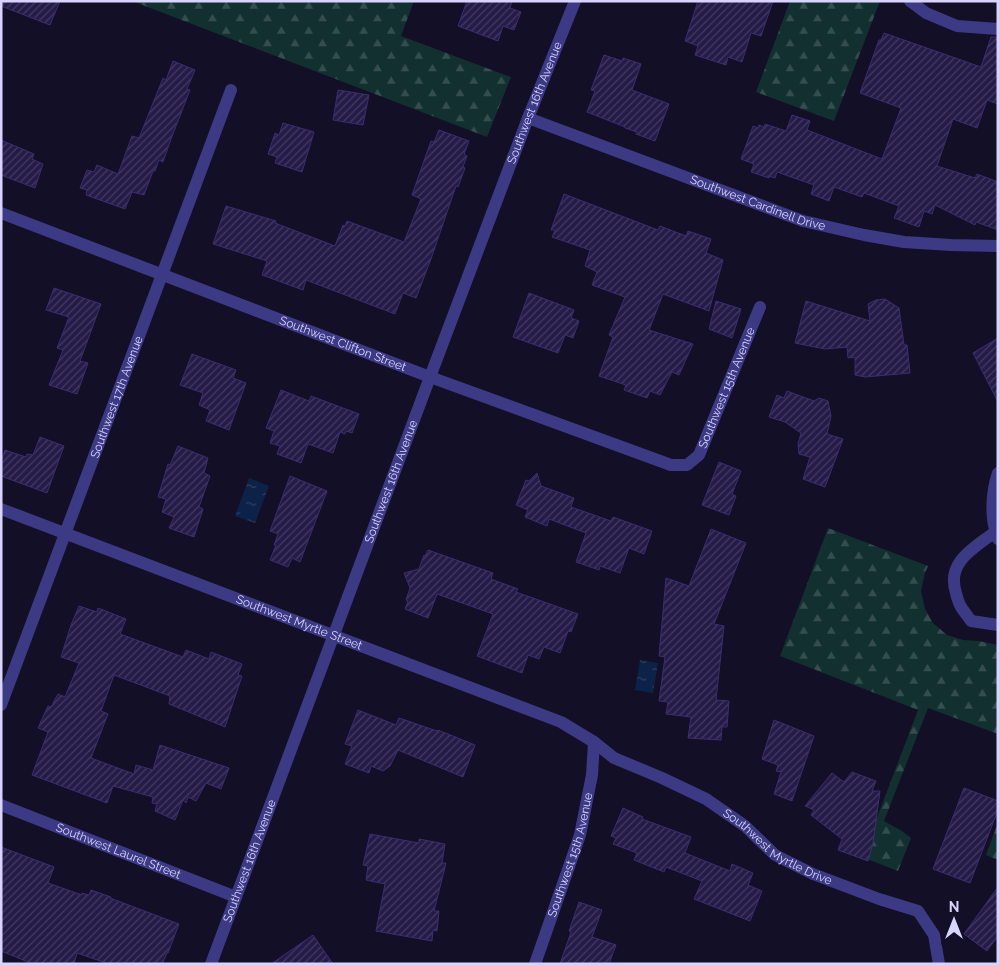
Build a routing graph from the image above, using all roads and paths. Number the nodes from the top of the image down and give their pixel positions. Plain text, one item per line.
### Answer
1 (574, 1) edge
2 (910, 1) edge
3 (998, 29) edge
4 (231, 90) dead end
5 (528, 118) junction
6 (1, 213) edge
7 (998, 246) edge
8 (161, 274) junction
9 (760, 307) dead end
10 (430, 377) junction
11 (687, 465) joint
12 (998, 473) edge
13 (1, 509) edge
14 (67, 533) junction
15 (996, 536) edge
16 (998, 625) edge
17 (333, 635) junction
18 (1, 705) edge
19 (594, 742) junction
20 (1, 805) edge
21 (236, 897) junction
22 (211, 964) edge
23 (535, 964) edge
24 (939, 964) edge

1 - 5 street, Southwest 16th Avenue
2 - 3 street
4 - 8 street, Southwest 17th Avenue
5 - 7 street, Southwest Cardinell Drive
5 - 10 street, Southwest 16th Avenue
6 - 8 street, Southwest Clifton Street
8 - 10 street, Southwest Clifton Street
8 - 14 street, Southwest 17th Avenue
9 - 11 street, Southwest 15th Avenue
10 - 11 street, Southwest Clifton Street
10 - 17 street, Southwest 16th Avenue
12 - 15 street
13 - 14 street, Southwest Myrtle Street
14 - 17 street, Southwest Myrtle Street
14 - 18 street, Southwest 17th Avenue
15 - 16 street
17 - 19 street, Southwest Myrtle Street
17 - 21 street, Southwest 16th Avenue
19 - 23 street, Southwest 15th Avenue
19 - 24 street, Southwest Myrtle Drive
20 - 21 street, Southwest Laurel Street
21 - 22 street, Southwest 16th Avenue

